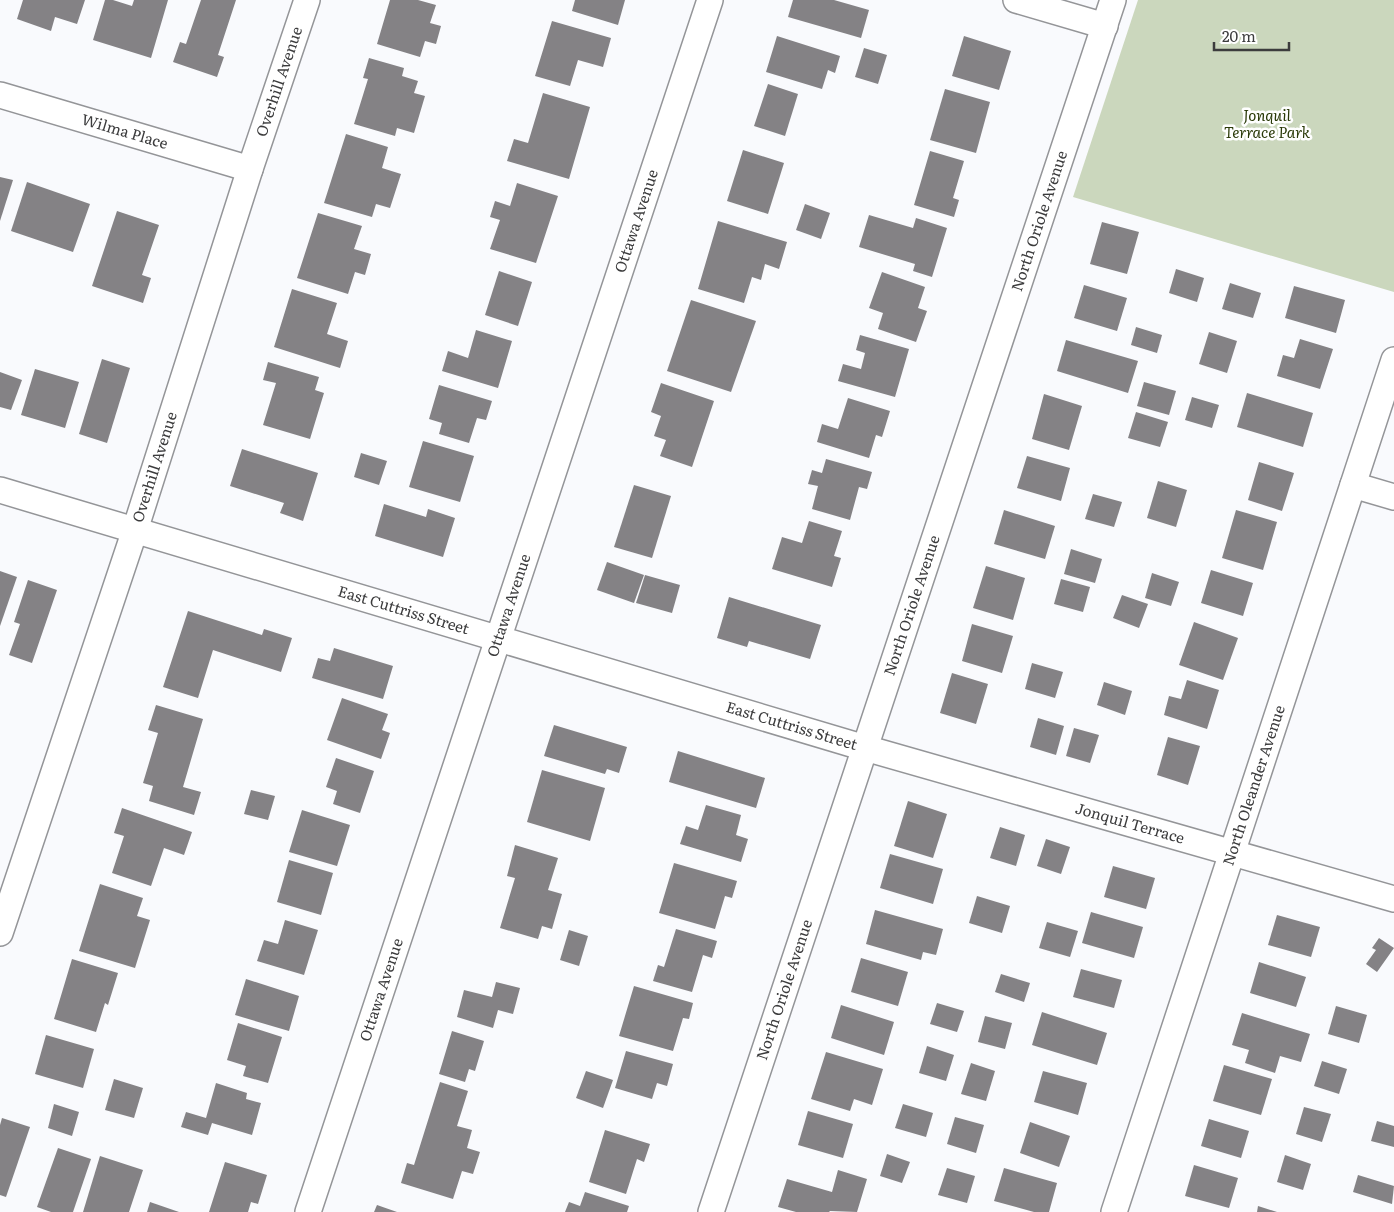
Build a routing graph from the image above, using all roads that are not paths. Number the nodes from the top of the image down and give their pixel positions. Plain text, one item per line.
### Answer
1 (307, 0) edge
2 (710, 0) edge
3 (1016, 0) edge
4 (1113, 0) edge
5 (1105, 26) junction
6 (0, 95) edge
7 (250, 168) junction
8 (1394, 360) edge
9 (1353, 485) junction
10 (0, 490) edge
11 (1394, 498) edge
12 (135, 530) junction
13 (499, 638) junction
14 (865, 748) junction
15 (1232, 852) junction
16 (7, 888) edge
17 (1394, 899) edge
18 (0, 933) edge
19 (308, 1212) edge
20 (711, 1212) edge
21 (1114, 1212) edge

1 - 7 street, Overhill Avenue
2 - 13 street, Ottawa Avenue
3 - 5 street
4 - 5 street, North Oriole Avenue
5 - 14 street, North Oriole Avenue
6 - 7 street, Wilma Place
7 - 12 street, Overhill Avenue
8 - 9 street, North Oleander Avenue
9 - 11 street
9 - 15 street, North Oleander Avenue
10 - 12 street, East Cuttriss Street
12 - 13 street, East Cuttriss Street
12 - 16 street, Overhill Avenue
13 - 14 street, East Cuttriss Street
13 - 19 street, Ottawa Avenue
14 - 15 street, Jonquil Terrace
14 - 20 street, North Oriole Avenue
15 - 17 street, Jonquil Terrace
15 - 21 street, North Oleander Avenue
16 - 18 street, Overhill Avenue

